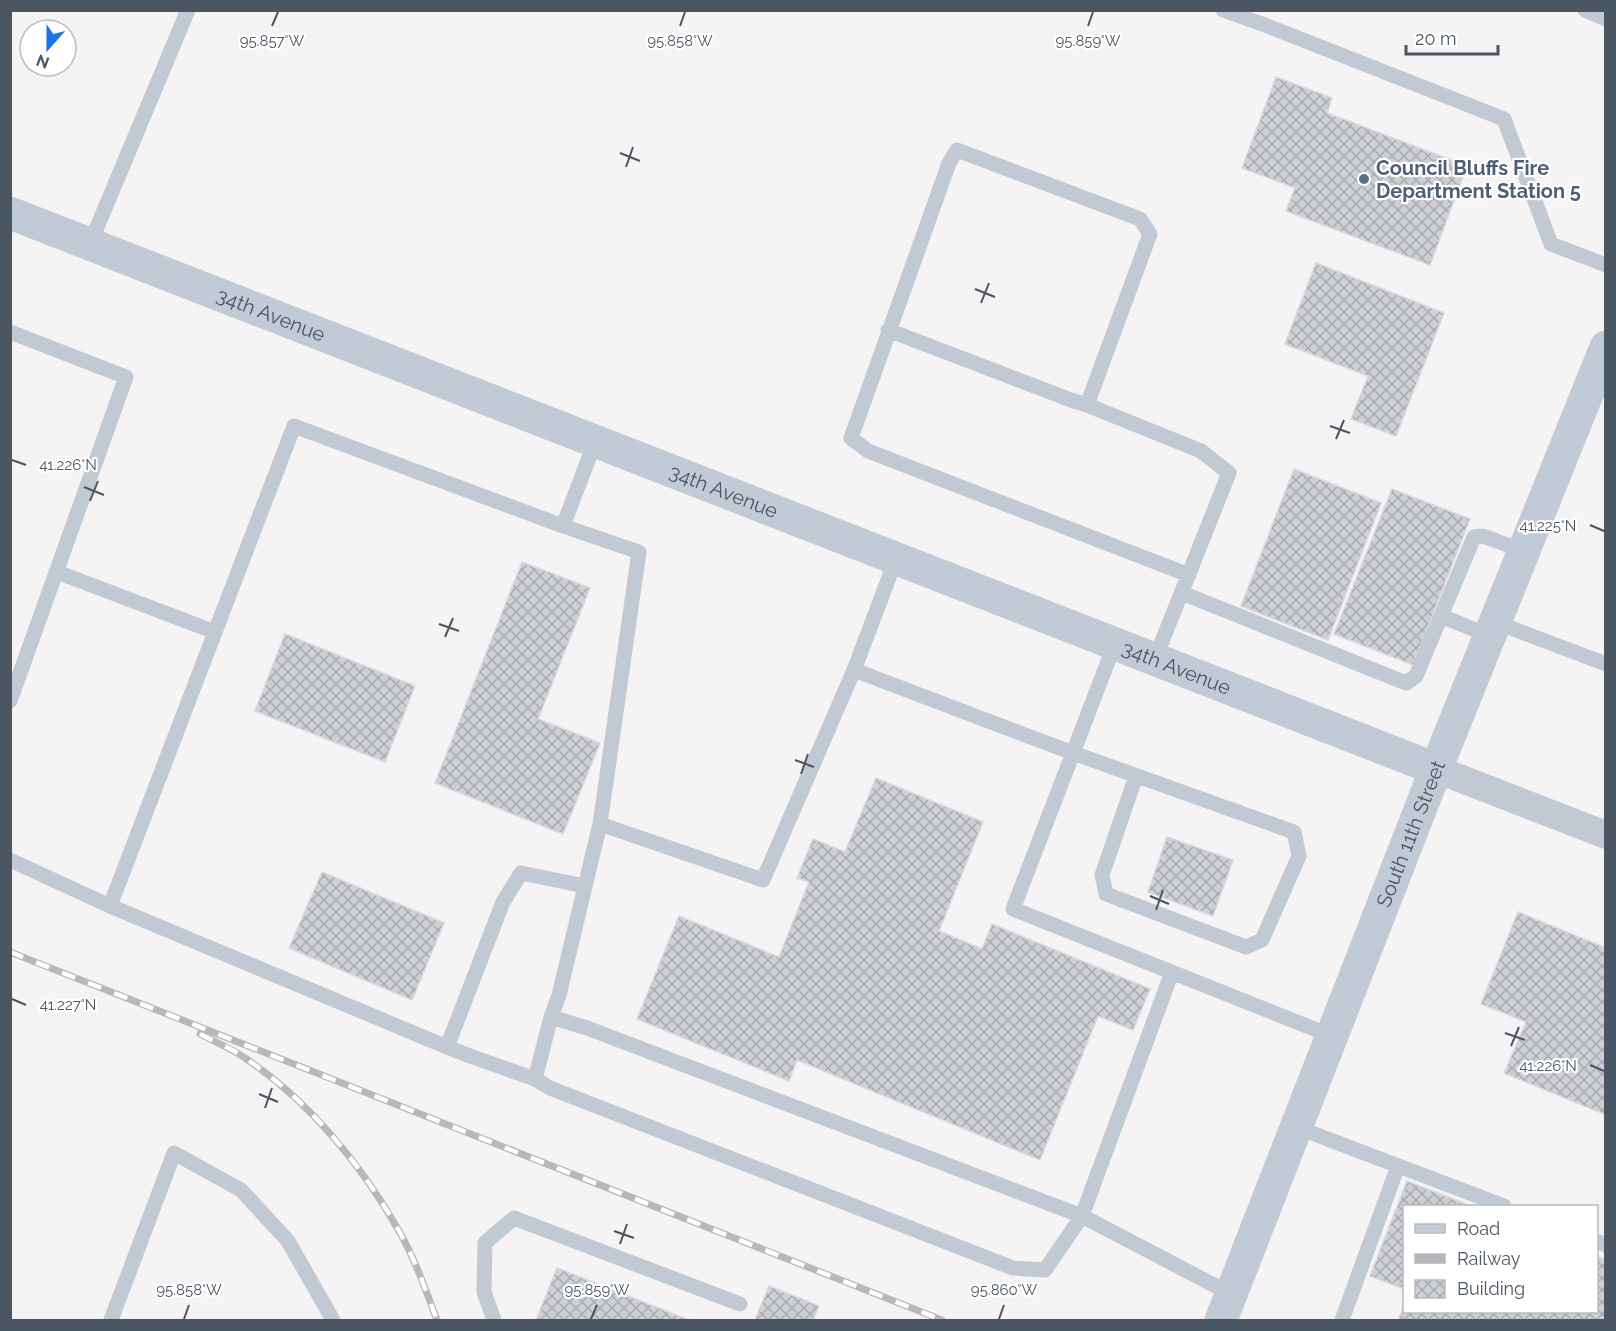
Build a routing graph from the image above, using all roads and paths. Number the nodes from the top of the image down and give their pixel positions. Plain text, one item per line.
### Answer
1 (188, 10) edge
2 (1223, 10) edge
3 (1585, 10) edge
4 (1605, 18) edge
5 (10, 213) edge
6 (90, 244) junction
7 (1605, 265) edge
8 (888, 330) junction
9 (10, 332) edge
10 (1605, 347) edge
11 (1087, 405) junction
12 (595, 442) junction
13 (563, 526) junction
14 (1524, 551) junction
15 (896, 559) junction
16 (57, 572) junction
17 (1189, 575) junction
18 (1182, 593) junction
19 (1441, 616) junction
20 (1493, 629) junction
21 (215, 632) junction
22 (1115, 643) junction
23 (1155, 659) junction
24 (1605, 664) edge
25 (854, 670) junction
26 (10, 701) edge
27 (1072, 753) junction
28 (1436, 769) junction
29 (1136, 776) junction
30 (600, 824) junction
31 (1605, 835) edge
32 (10, 860) edge
33 (585, 886) junction
34 (110, 906) junction
35 (1172, 972) junction
36 (550, 1017) junction
37 (1332, 1036) junction
38 (447, 1047) junction
39 (535, 1079) junction
40 (1296, 1127) junction
41 (1398, 1166) junction
42 (1501, 1205) edge
43 (1082, 1216) junction
44 (740, 1304) dead end
45 (1226, 1307) edge
46 (111, 1320) edge
47 (333, 1320) edge
48 (494, 1320) edge
49 (1341, 1320) edge

1 - 6 lane
2 - 7 lane
3 - 4 lane
5 - 6 street, 34th Avenue
6 - 12 street, 34th Avenue
8 - 11 lane
8 - 11 lane
8 - 17 lane
9 - 16 lane
10 - 14 street, South 11th Street
11 - 17 lane
12 - 13 lane
12 - 15 street, 34th Avenue
13 - 21 lane
13 - 30 lane
14 - 19 lane
14 - 20 street, South 11th Street
15 - 22 street, 34th Avenue
15 - 25 lane
16 - 21 lane
16 - 26 lane
17 - 18 lane
18 - 19 lane
18 - 23 lane
19 - 20 lane
20 - 24 lane
20 - 28 street, South 11th Street
21 - 34 lane
22 - 23 street, 34th Avenue
22 - 27 lane
23 - 28 street, 34th Avenue
25 - 27 lane
25 - 30 lane
27 - 29 lane
27 - 35 lane
28 - 31 street
28 - 37 street, South 11th Street
29 - 29 lane
30 - 33 lane
32 - 34 lane
33 - 36 lane
33 - 38 lane
34 - 38 lane
35 - 37 lane
35 - 43 lane
36 - 39 lane
36 - 43 lane
37 - 40 street, South 11th Street
38 - 39 lane
39 - 43 lane
40 - 41 lane
40 - 45 street, South 11th Street
41 - 42 lane
41 - 49 lane
43 - 45 lane
44 - 48 lane
46 - 47 lane

